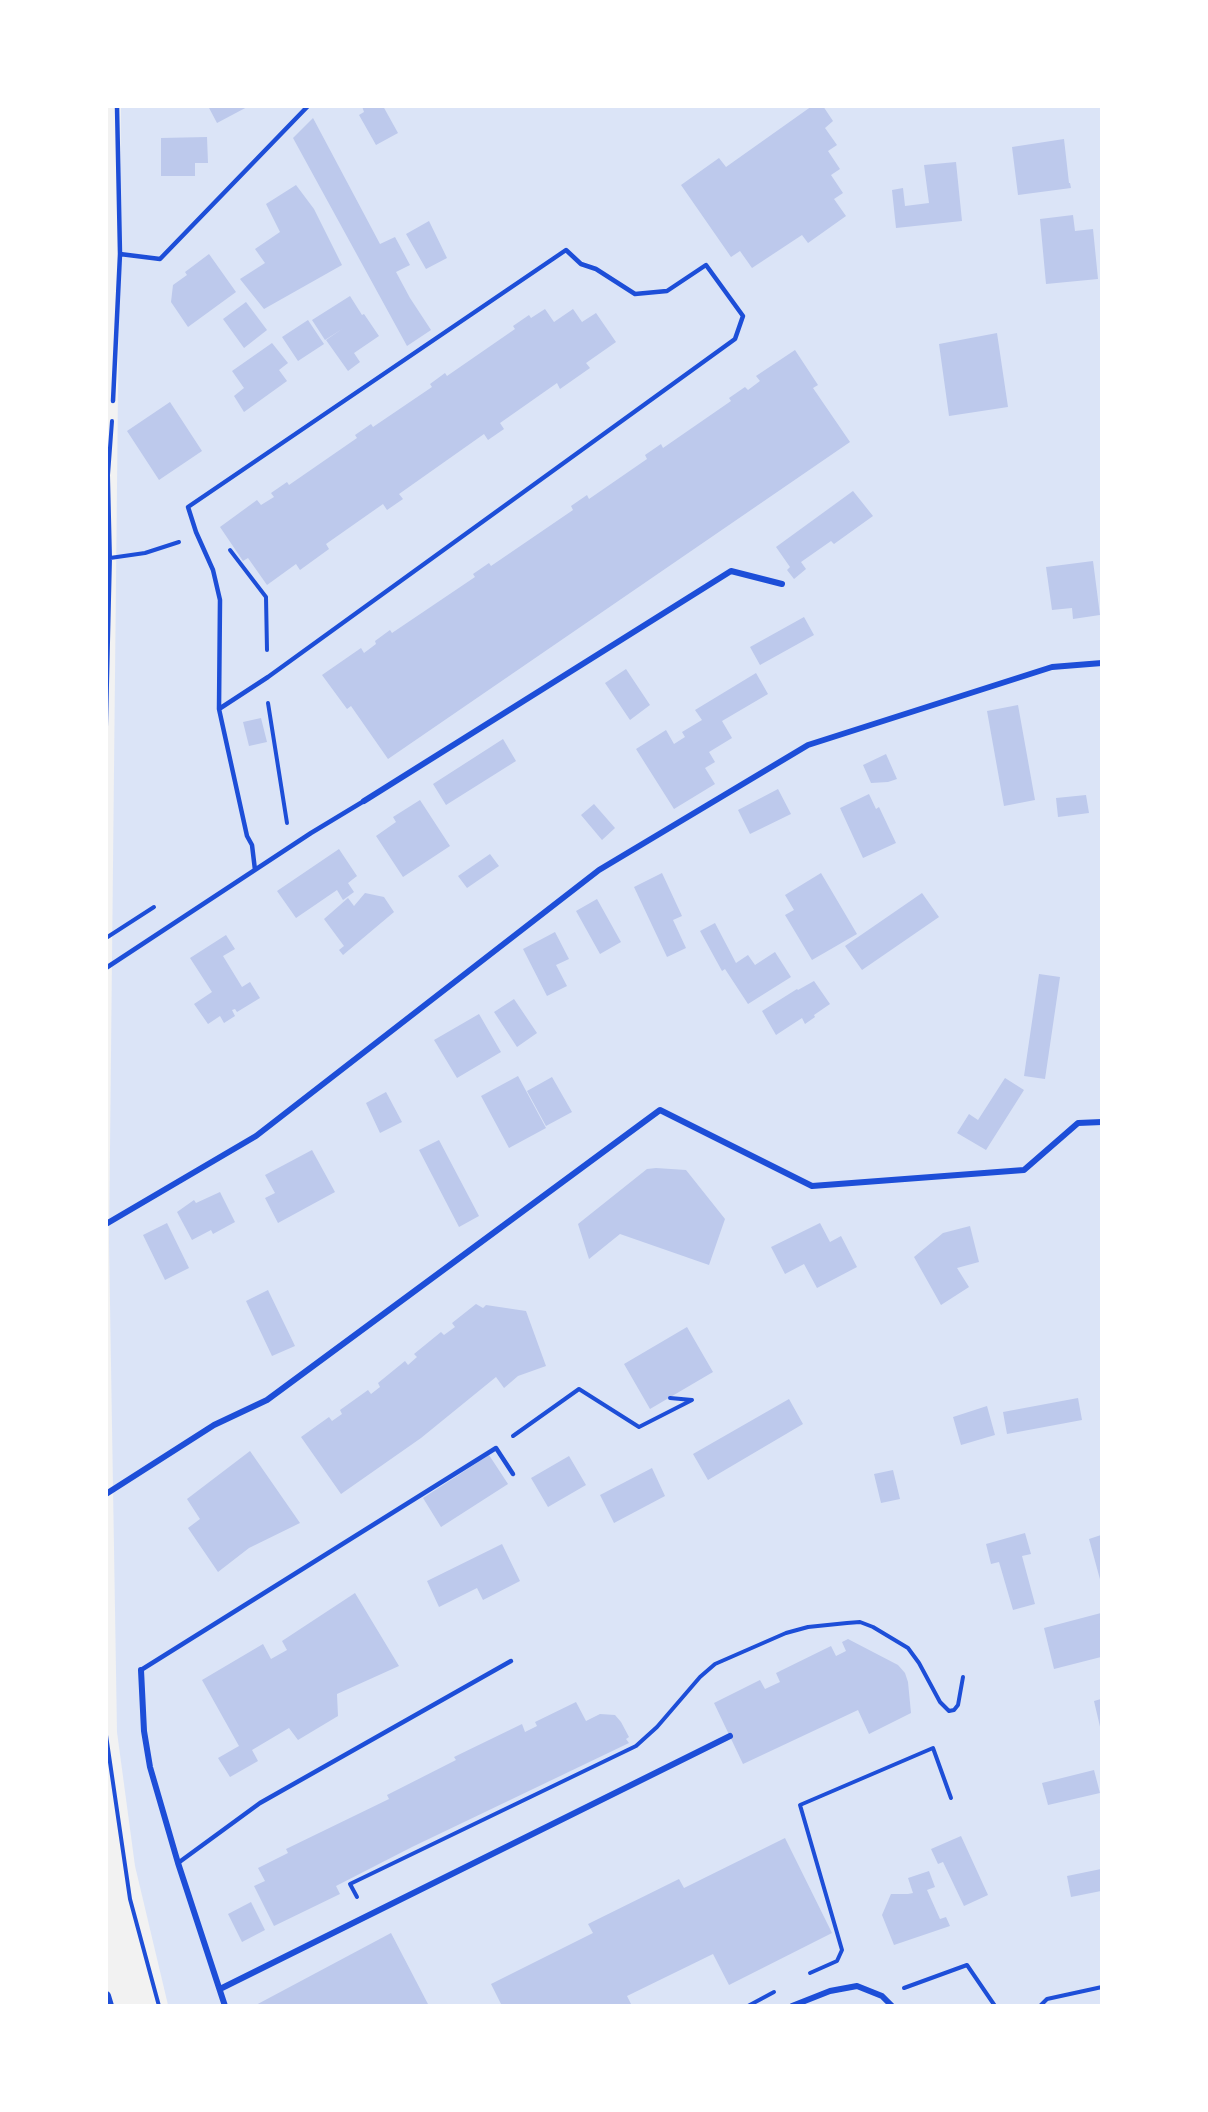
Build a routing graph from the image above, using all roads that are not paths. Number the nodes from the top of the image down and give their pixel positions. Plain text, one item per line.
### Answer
1 (117, 106) edge
2 (308, 106) edge
3 (120, 254) junction
4 (113, 401) road end
5 (782, 584) dead end
6 (1101, 663) edge
7 (219, 709) junction
8 (364, 801) joint
9 (255, 870) junction
10 (106, 968) edge
11 (1101, 1122) edge
12 (106, 1224) edge
13 (513, 1474) dead end
14 (106, 1494) edge
15 (511, 1661) dead end
16 (141, 1670) joint
17 (730, 1736) dead end
18 (178, 1863) junction
19 (220, 1989) junction
20 (106, 1996) edge
21 (109, 2006) edge
22 (225, 2006) edge
23 (792, 2006) edge
24 (892, 2006) edge

1 - 3 lane
2 - 3 lane
3 - 4 lane
5 - 8 street
6 - 12 street
7 - 7 lane
7 - 9 lane
8 - 9 lane
9 - 10 lane
11 - 14 street
13 - 16 lane
15 - 18 lane
16 - 18 street
17 - 19 street
18 - 19 street
19 - 22 street
20 - 21 street
23 - 24 street

